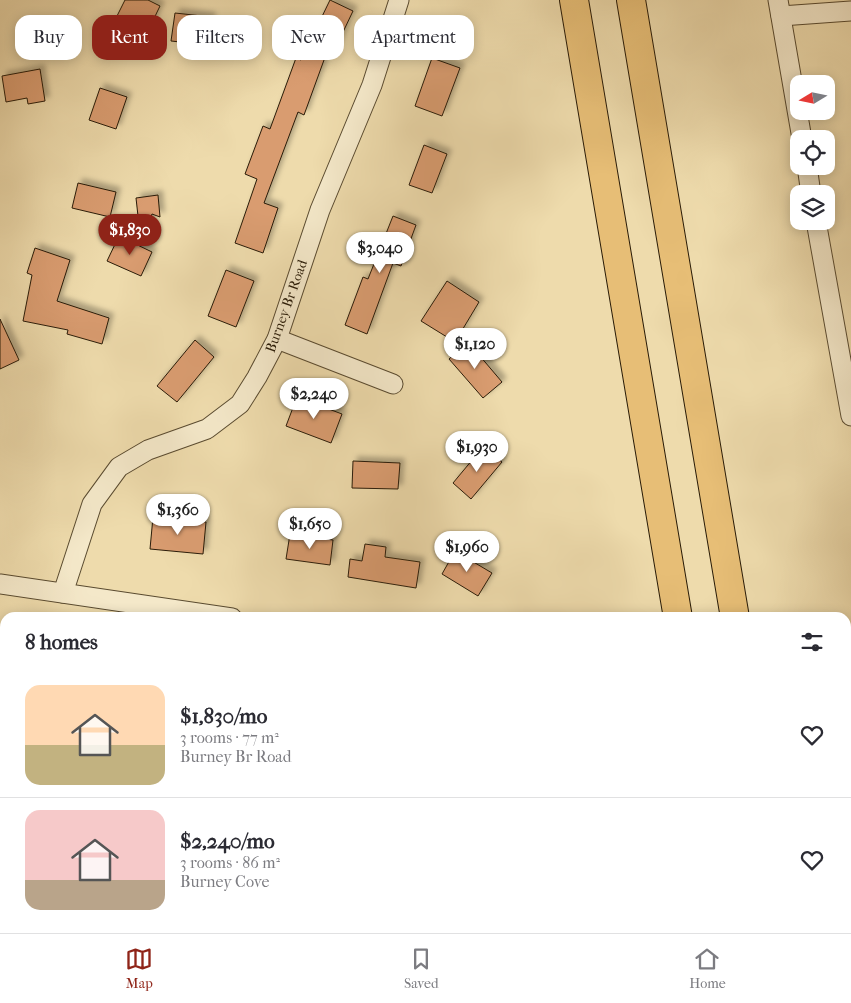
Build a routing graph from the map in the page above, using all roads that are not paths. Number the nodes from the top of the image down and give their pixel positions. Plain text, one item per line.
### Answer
1 (399, 0) edge
2 (574, 0) edge
3 (631, 0) edge
4 (779, 8) edge
5 (851, 11) edge
6 (800, 130) edge
7 (818, 230) edge
8 (277, 339) junction
9 (393, 384) dead end
10 (851, 416) edge
11 (0, 584) edge
12 (63, 594) junction
13 (190, 612) edge
14 (677, 612) edge
15 (734, 612) edge

1 - 8 street, Burney Br Road
2 - 14 highway
3 - 15 highway
4 - 5 street
4 - 6 street
7 - 10 street
8 - 9 street
8 - 12 street, Burney Br Road
11 - 12 street
12 - 13 street

